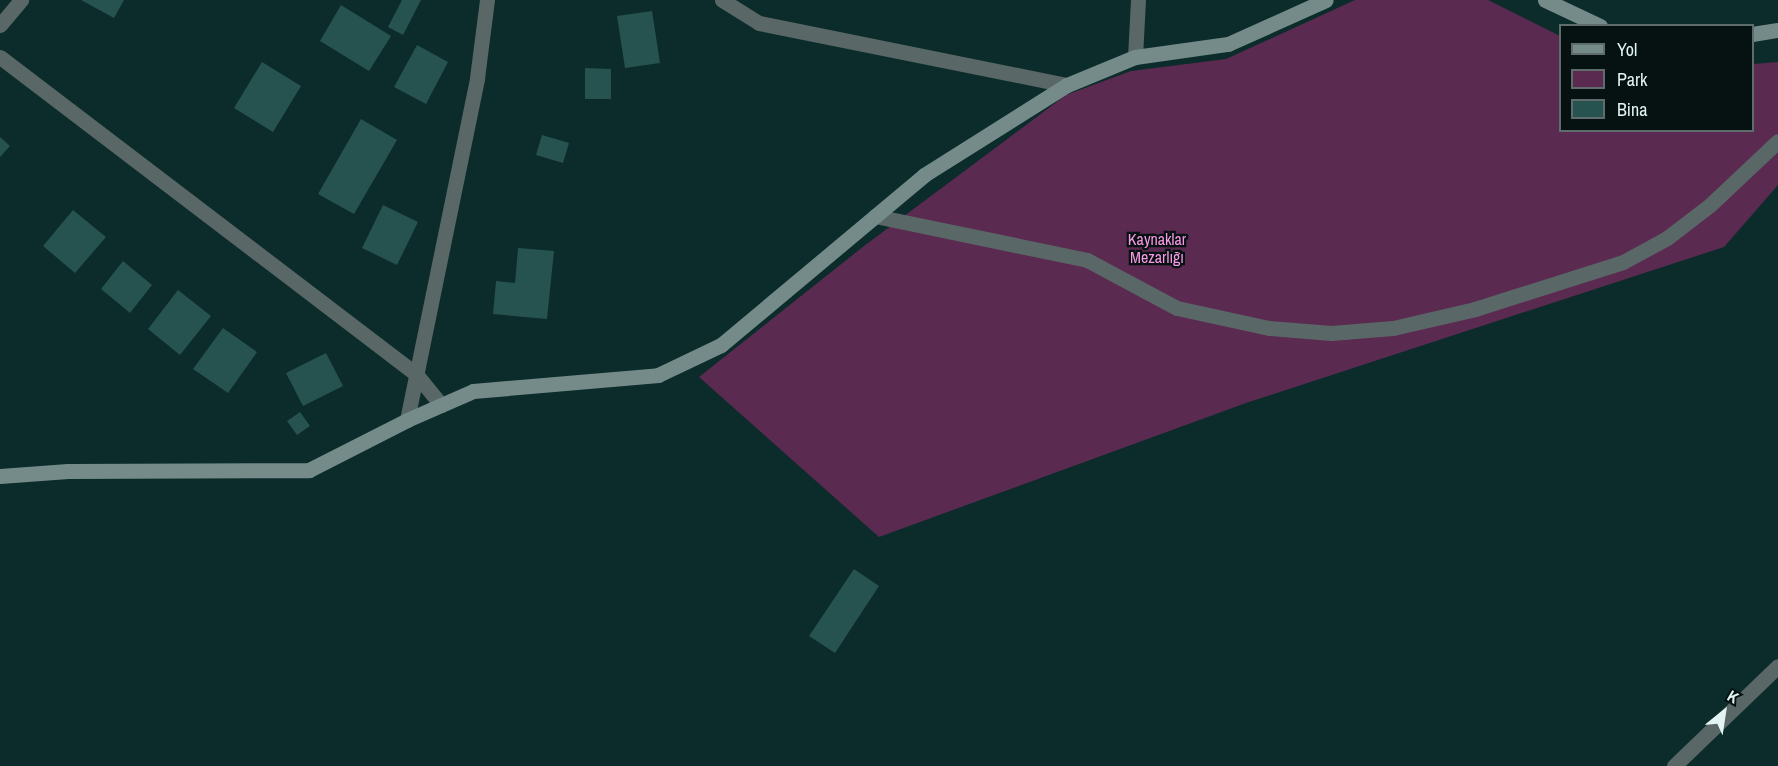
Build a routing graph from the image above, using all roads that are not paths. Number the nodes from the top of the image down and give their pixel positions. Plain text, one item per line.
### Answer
1 (21, 0) edge
2 (487, 0) edge
3 (722, 0) edge
4 (1138, 0) edge
5 (1326, 0) edge
6 (1545, 0) edge
7 (0, 24) edge
8 (1596, 24) edge
9 (1778, 30) edge
10 (1754, 34) edge
11 (0, 57) edge
12 (1135, 57) junction
13 (1067, 85) junction
14 (1778, 141) edge
15 (875, 216) junction
16 (416, 374) junction
17 (441, 405) junction
18 (407, 420) junction
19 (0, 476) edge
20 (1778, 666) edge
21 (1674, 766) edge

1 - 7 street
2 - 16 street
3 - 13 street
4 - 12 street
5 - 12 street
6 - 8 street
9 - 10 street
11 - 16 street
12 - 13 street
13 - 15 street
14 - 15 street
15 - 17 street
16 - 17 street
16 - 18 street
17 - 18 street
18 - 19 street
20 - 21 street

